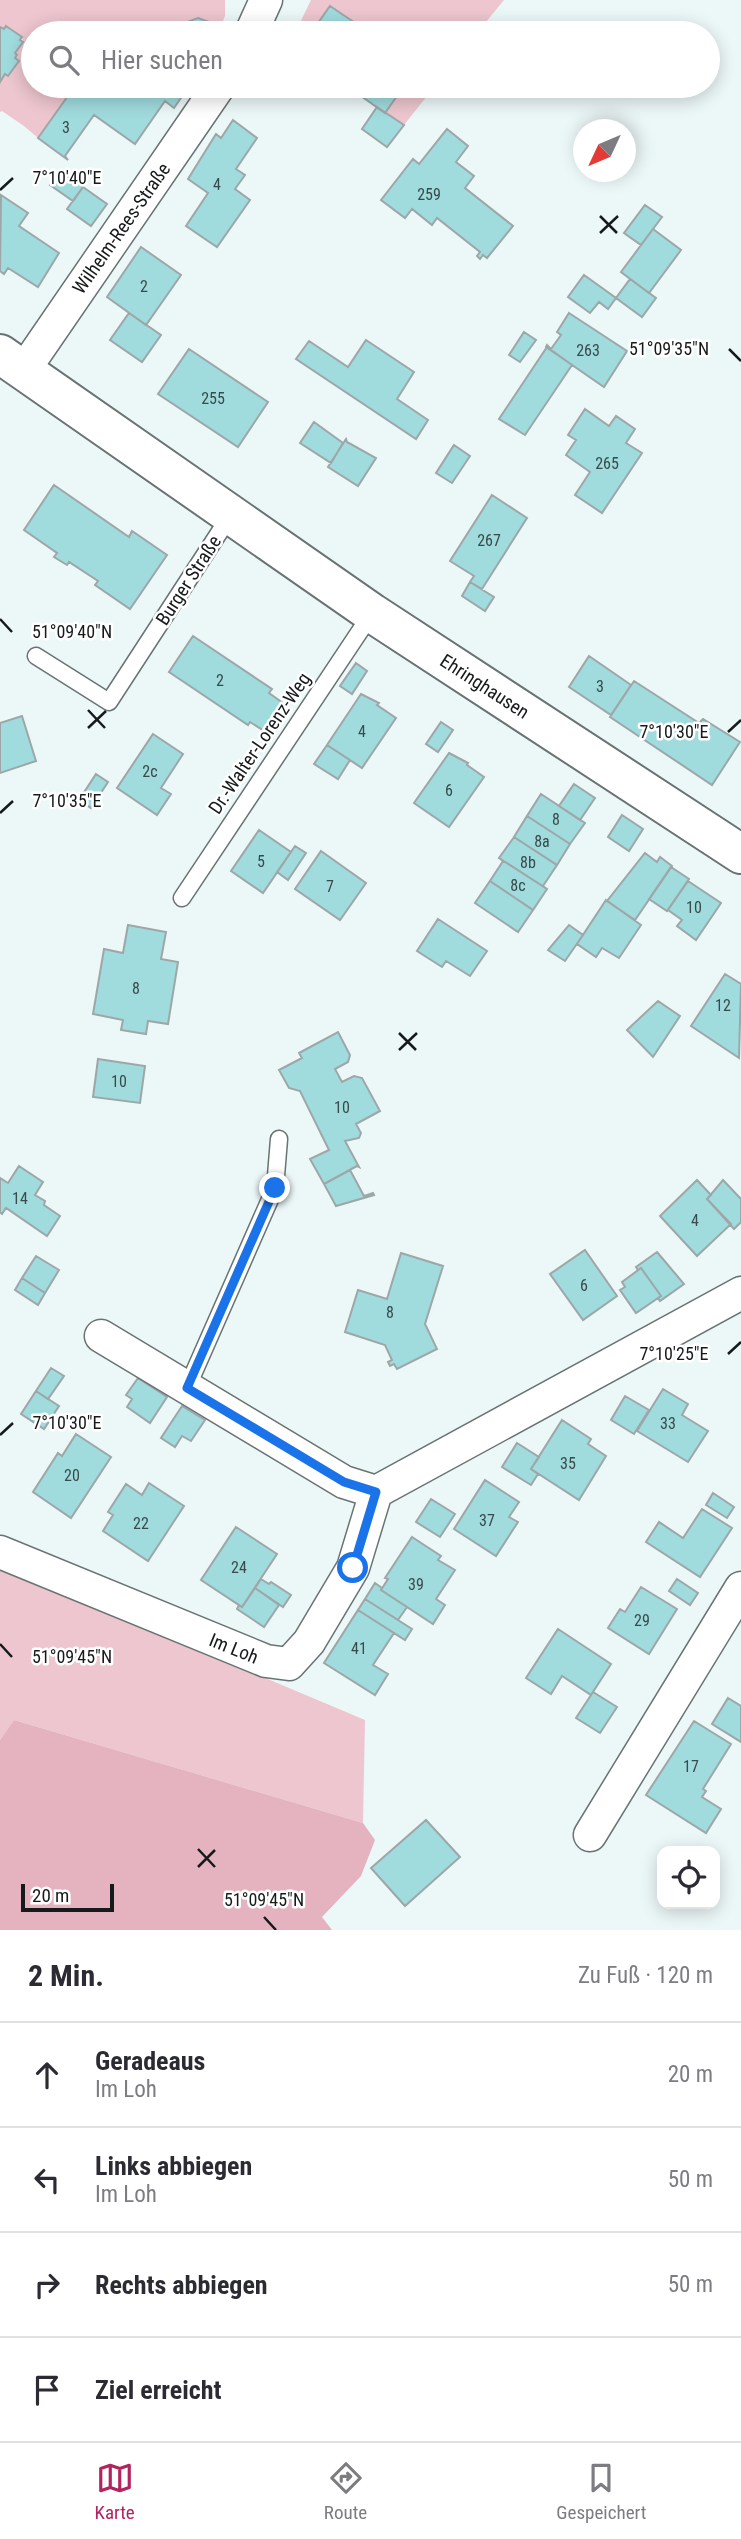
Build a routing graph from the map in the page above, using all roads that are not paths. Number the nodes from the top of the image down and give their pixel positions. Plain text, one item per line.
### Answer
1 (266, 0) edge
2 (256, 21) edge
3 (210, 98) edge
4 (12, 362) edge
5 (230, 516) junction
6 (372, 613) junction
7 (36, 656) dead end
8 (741, 854) edge
9 (182, 898) dead end
10 (279, 1139) dead end
11 (741, 1293) edge
12 (101, 1336) dead end
13 (187, 1388) junction
14 (376, 1492) junction
15 (0, 1552) edge
16 (741, 1588) edge
17 (590, 1835) dead end

1 - 2 street
3 - 4 street, Wilhelm-Rees-Straße
4 - 5 main road, Burger Straße
5 - 6 main road, Ehringhausen
5 - 7 lane, Burger Straße
6 - 8 main road, Ehringhausen
6 - 9 lane, Dr.-Walter-Lorenz-Weg
10 - 13 lane
11 - 14 street
12 - 13 street
13 - 14 street
14 - 15 street, Im Loh
16 - 17 street

